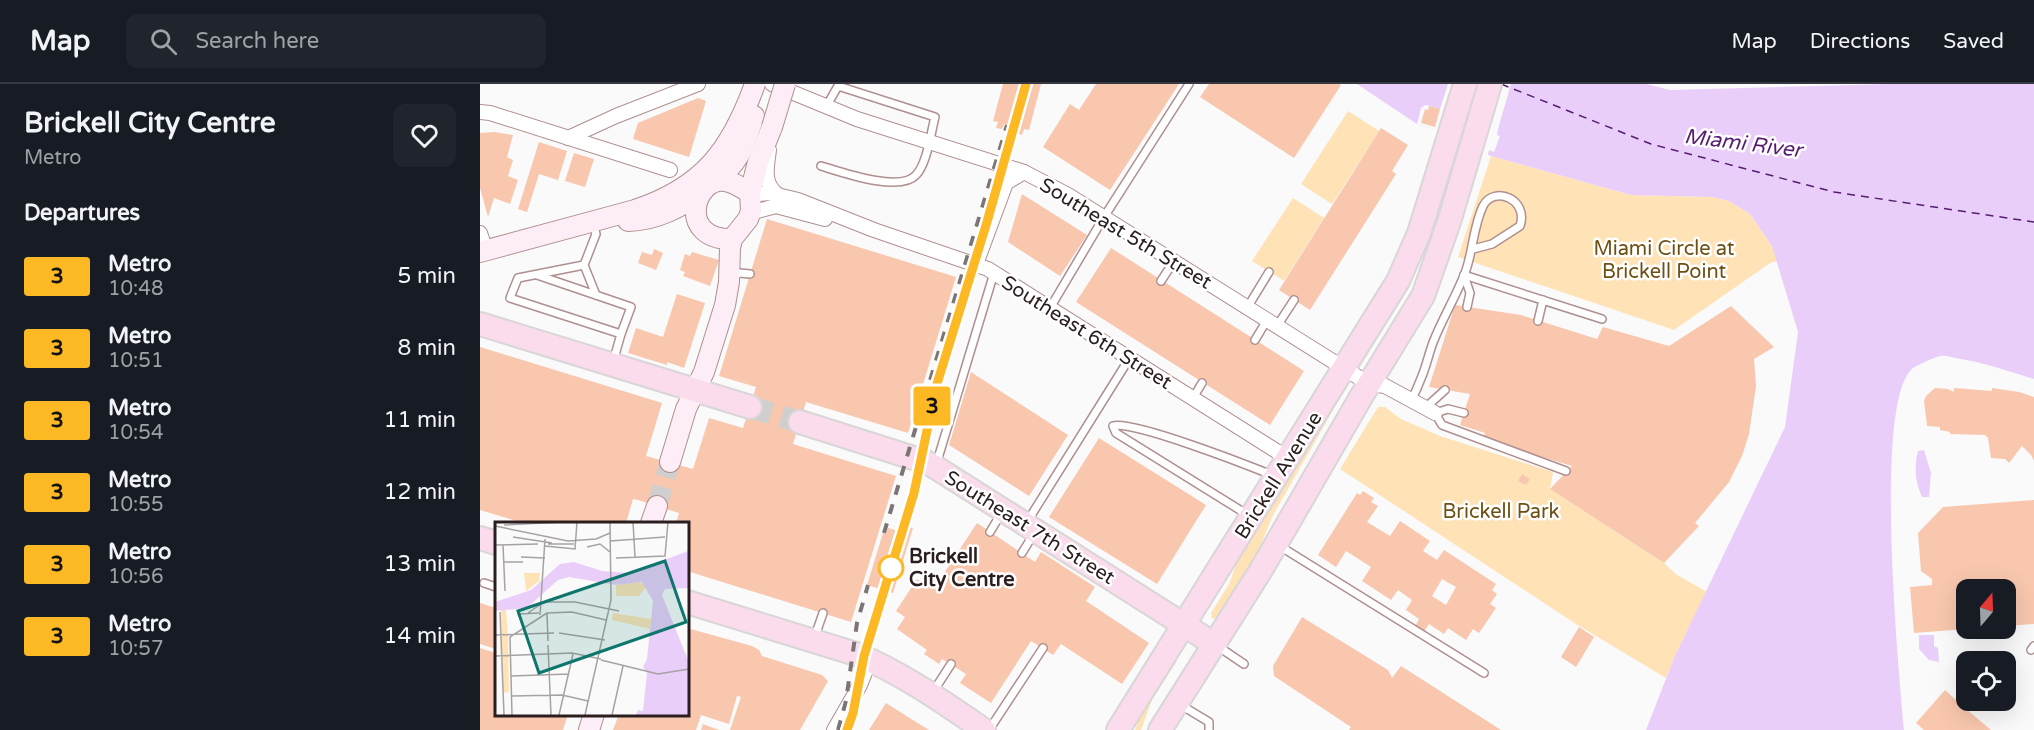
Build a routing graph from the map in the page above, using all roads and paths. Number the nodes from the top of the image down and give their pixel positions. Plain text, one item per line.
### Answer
1 (698, 84) edge
2 (755, 84) edge
3 (760, 84) edge
4 (772, 84) edge
5 (1189, 84) edge
6 (1465, 84) edge
7 (1490, 84) edge
8 (792, 89) edge
9 (826, 107) junction
10 (480, 112) edge
11 (748, 118) junction
12 (772, 127) junction
13 (568, 138) junction
14 (928, 142) junction
15 (821, 166) dead end
16 (670, 170) dead end
17 (1024, 172) junction
18 (709, 186) junction
19 (778, 195) junction
20 (750, 201) junction
21 (1104, 217) junction
22 (593, 223) junction
23 (874, 230) junction
24 (732, 239) junction
25 (482, 246) edge
26 (1473, 249) junction
27 (1174, 261) junction
28 (976, 264) junction
29 (584, 266) junction
30 (1269, 272) dead end
31 (994, 273) junction
32 (535, 274) junction
33 (750, 274) dead end
34 (1464, 275) junction
35 (1161, 281) dead end
36 (729, 282) junction
37 (596, 295) junction
38 (1294, 300) dead end
39 (1543, 300) junction
40 (1467, 307) dead end
41 (1050, 308) junction
42 (1247, 308) junction
43 (1602, 319) dead end
44 (1538, 321) dead end
45 (1272, 323) junction
46 (480, 324) edge
47 (621, 334) junction
48 (1255, 340) dead end
49 (1130, 358) junction
50 (613, 365) junction
51 (1344, 369) junction
52 (1202, 383) dead end
53 (1369, 384) junction
54 (695, 390) junction
55 (1445, 390) dead end
56 (1192, 398) junction
57 (1411, 401) junction
58 (750, 407) tunnel mouth
59 (1430, 410) junction
60 (1464, 413) dead end
61 (800, 422) tunnel mouth
62 (670, 462) tunnel mouth
63 (935, 467) junction
64 (1283, 468) junction
65 (1566, 471) dead end
66 (1003, 510) junction
67 (1252, 517) junction
68 (1031, 527) junction
69 (990, 532) dead end
70 (480, 538) edge
71 (495, 543) edge
72 (1276, 544) junction
73 (1022, 554) dead end
74 (484, 583) dead end
75 (495, 587) edge
76 (688, 602) edge
77 (823, 613) dead end
78 (1184, 624) junction
79 (813, 641) junction
80 (1214, 644) junction
81 (1043, 648) dead end
82 (870, 660) junction
83 (951, 664) dead end
84 (1244, 664) dead end
85 (1484, 673) dead end
86 (932, 694) junction
87 (1177, 702) junction
88 (594, 715) edge
89 (589, 730) edge
90 (834, 730) edge
91 (987, 730) edge
92 (1118, 730) edge
93 (1161, 730) edge
94 (1209, 730) edge

1 - 13 street
2 - 11 main road
3 - 11 main road
4 - 8 street, Southeast 5th Street
5 - 21 lane
6 - 51 main road, Brickell Avenue
7 - 53 main road, Brickell Avenue
8 - 9 street, Southeast 5th Street
8 - 12 main road, bridge
9 - 14 street, Southeast 5th Street
9 - 14 lane
10 - 13 street
11 - 18 main road
11 - 22 main road
12 - 19 street
12 - 20 main road
13 - 16 street
14 - 15 lane
14 - 17 street, Southeast 5th Street
17 - 21 street, Southeast 5th Street
17 - 28 street
18 - 20 main road
18 - 22 main road
18 - 24 main road
19 - 20 street, Southeast 6th Street
19 - 23 street, Southeast 6th Street
20 - 23 street, Southeast 6th Street
20 - 24 main road
21 - 27 street, Southeast 5th Street
21 - 41 lane
22 - 25 main road
22 - 29 lane
23 - 28 street, Southeast 6th Street
24 - 36 main road
26 - 26 lane
26 - 34 lane
27 - 35 lane
27 - 42 street, Southeast 5th Street
28 - 31 street, Southeast 6th Street
29 - 32 lane
29 - 37 lane
30 - 42 lane
31 - 41 street, Southeast 6th Street
31 - 63 lane
32 - 37 lane
32 - 47 lane
33 - 36 lane
34 - 39 lane
34 - 40 lane
34 - 57 lane
36 - 54 main road
37 - 47 lane
38 - 45 lane
39 - 43 lane
39 - 44 lane
41 - 49 street, Southeast 6th Street
42 - 45 street, Southeast 5th Street
45 - 48 lane
45 - 51 street, Southeast 5th Street
46 - 50 main road
47 - 50 lane
49 - 56 street, Southeast 6th Street
49 - 68 lane
50 - 54 main road
51 - 53 street, Southeast 5th Street
51 - 64 main road, Brickell Avenue
52 - 56 lane
53 - 57 street, Southeast 5th Street
53 - 72 main road, Brickell Avenue
54 - 58 main road
54 - 62 main road
55 - 59 lane
56 - 64 street, Southeast 6th Street
57 - 59 street, Southeast 5th Street
59 - 60 lane
59 - 65 lane
61 - 63 main road, Southeast 7th Street
63 - 66 main road, Southeast 7th Street
64 - 67 main road, Brickell Avenue
64 - 67 lane
66 - 68 main road, Southeast 7th Street
66 - 69 lane
67 - 78 main road, Brickell Avenue
68 - 73 lane
68 - 78 main road, Southeast 7th Street
70 - 71 main road
72 - 80 main road, Brickell Avenue
72 - 85 lane
74 - 75 lane
76 - 79 main road
77 - 79 lane
78 - 80 main road, Southeast 7th Street
78 - 92 main road, Brickell Avenue
79 - 82 main road
80 - 84 lane
80 - 87 main road, Brickell Avenue
81 - 91 lane
82 - 86 main road
82 - 90 street
83 - 86 lane
86 - 91 main road
87 - 93 main road, Brickell Avenue
87 - 94 lane
88 - 89 main road

